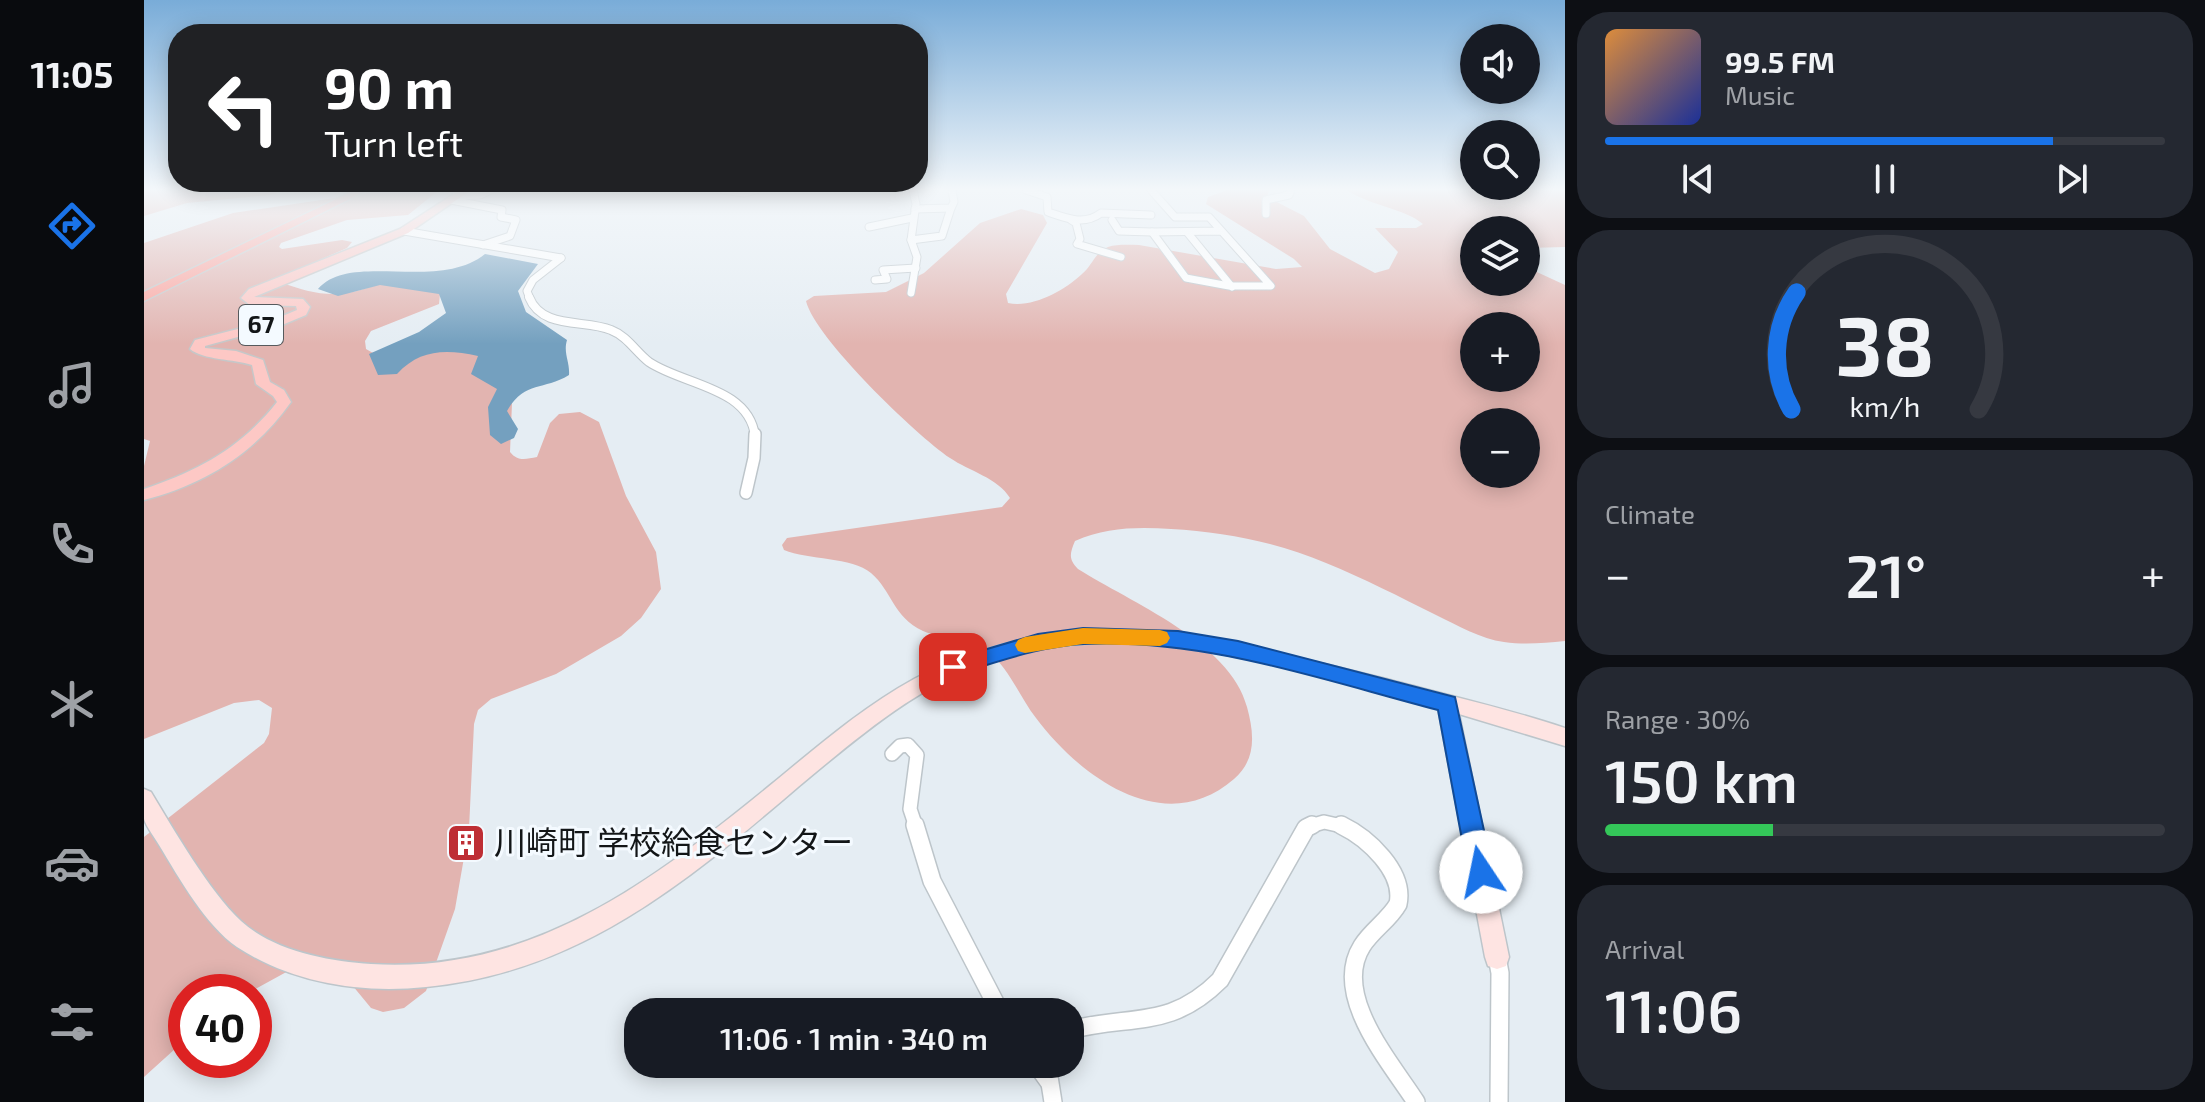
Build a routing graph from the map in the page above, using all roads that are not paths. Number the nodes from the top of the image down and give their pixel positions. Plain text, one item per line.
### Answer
1 (258, 241) edge
2 (378, 241) edge
3 (463, 241) edge
4 (494, 241) edge
5 (912, 241) edge
6 (1079, 241) edge
7 (1159, 241) edge
8 (1195, 241) edge
9 (1230, 241) edge
10 (483, 245) junction
11 (1121, 257) dead end
12 (916, 268) junction
13 (875, 280) dead end
14 (1232, 287) junction
15 (911, 293) dead end
16 (144, 297) edge
17 (746, 493) dead end
18 (144, 495) edge
19 (1447, 703) junction
20 (1565, 737) edge
21 (892, 754) dead end
22 (144, 799) edge
23 (1497, 957) joint
24 (993, 998) edge
25 (1084, 1028) edge
26 (1416, 1102) edge
27 (1499, 1102) edge

1 - 16 highway
2 - 18 main road, 67
3 - 10 street
4 - 10 street
5 - 12 street
6 - 11 street
7 - 14 street
8 - 14 street
9 - 14 street
10 - 17 street
12 - 13 street
12 - 15 street
19 - 20 street
19 - 22 street
19 - 23 street
21 - 24 street
23 - 27 street
25 - 26 street

